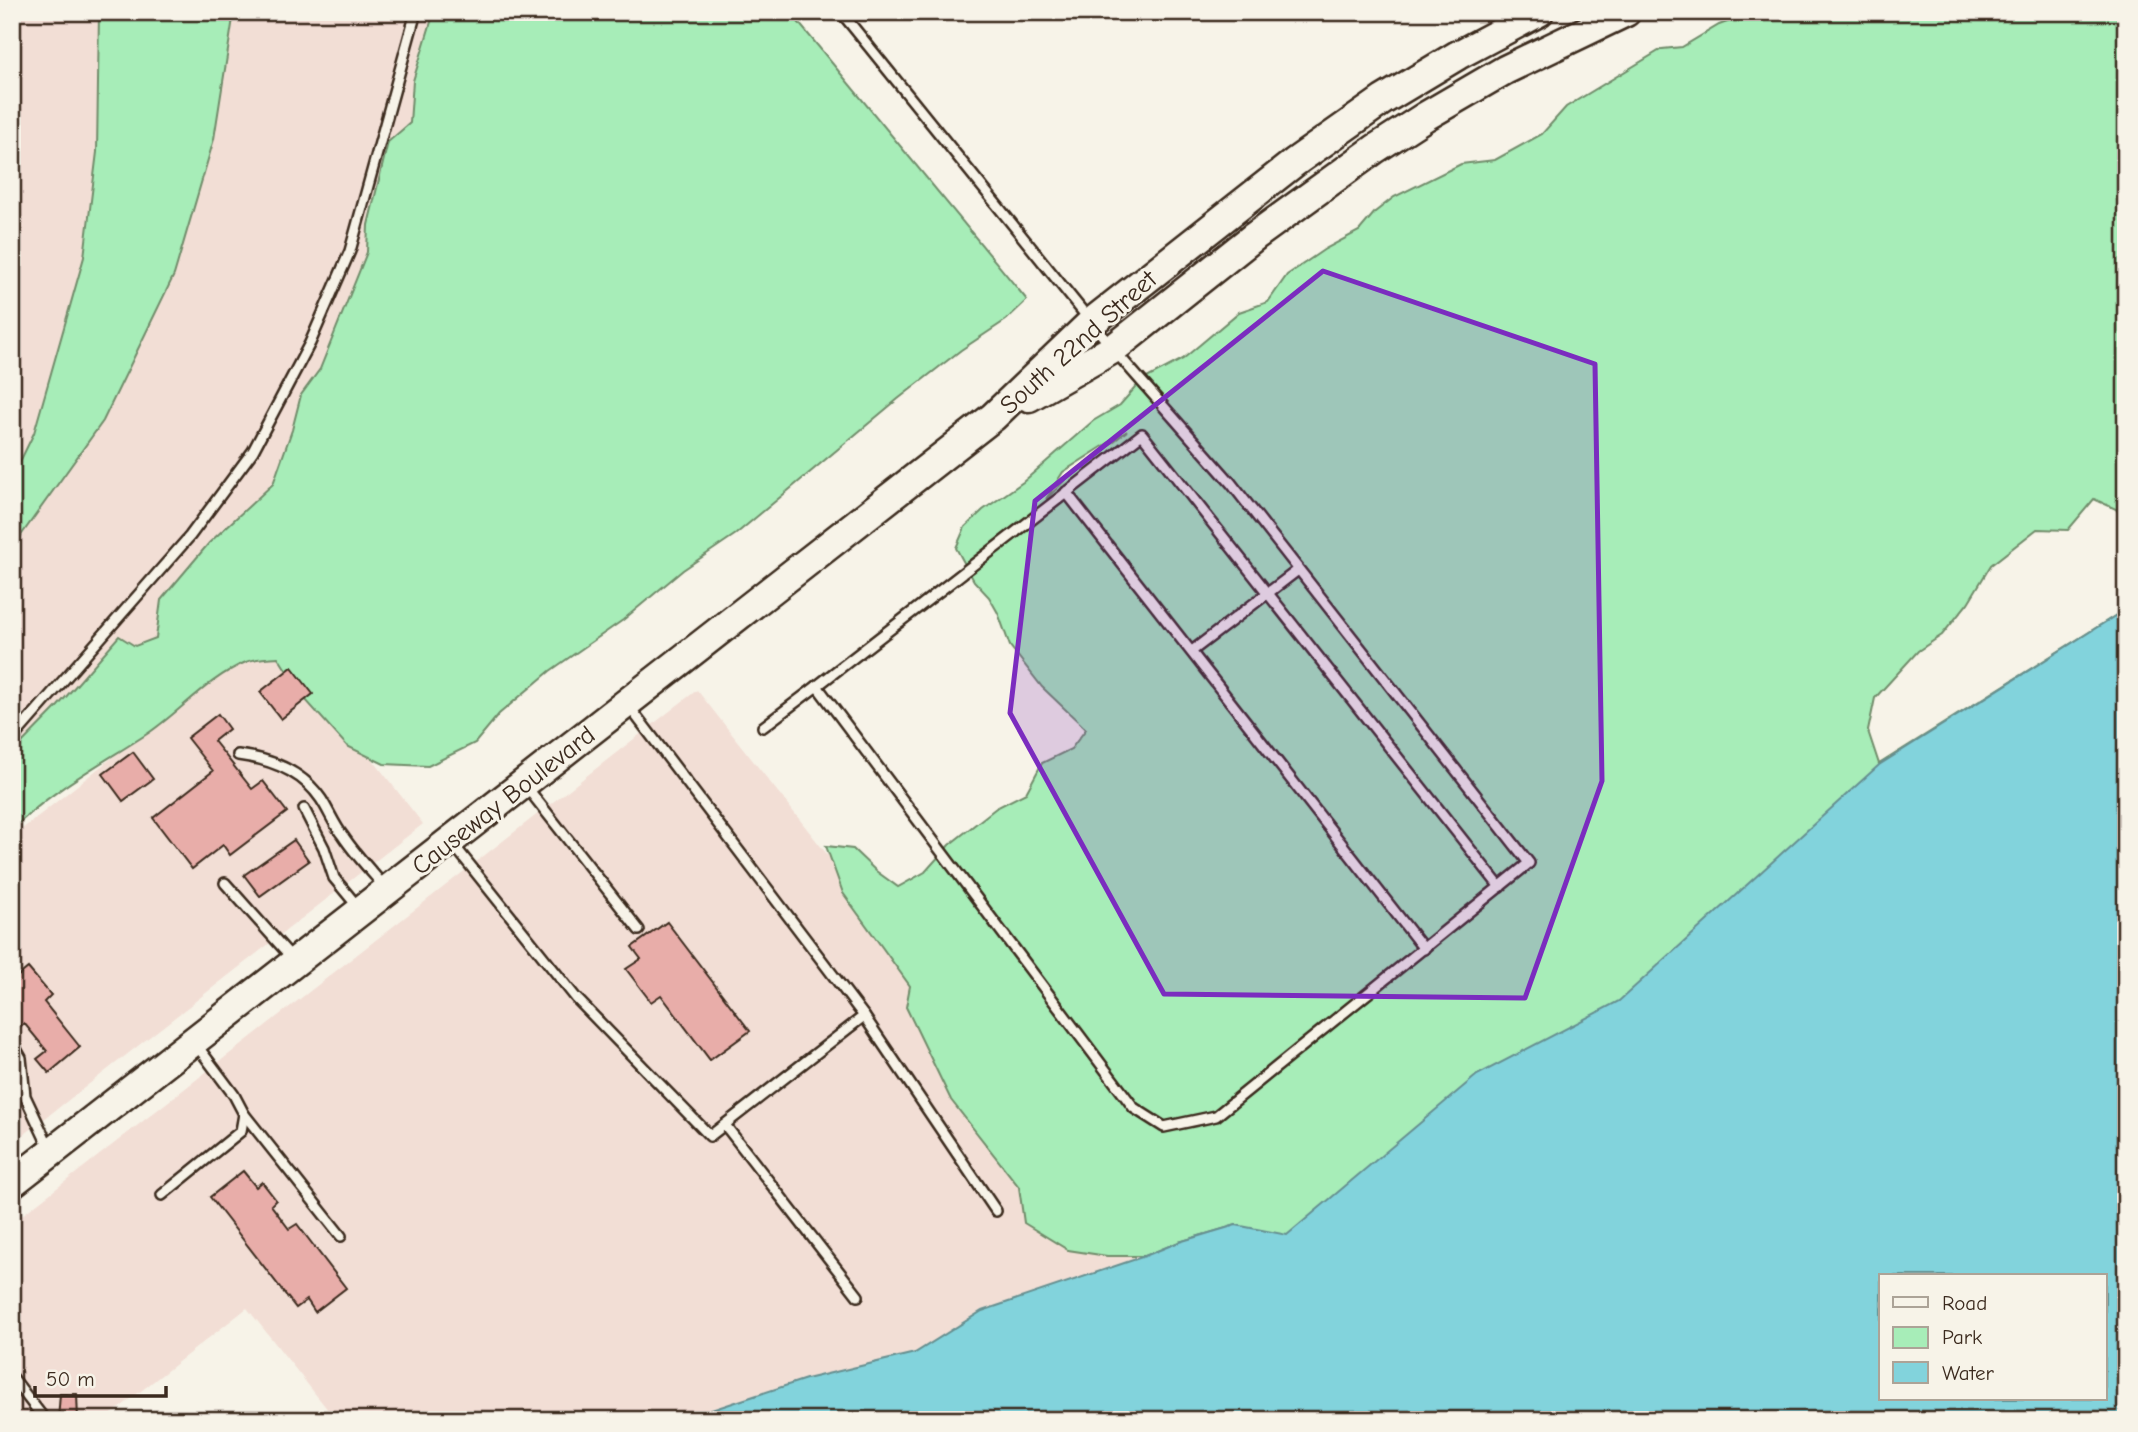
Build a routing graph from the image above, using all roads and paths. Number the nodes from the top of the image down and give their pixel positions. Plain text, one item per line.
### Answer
1 (416, 12) edge
2 (841, 12) edge
3 (1539, 12) edge
4 (1626, 12) edge
5 (1092, 322) junction
6 (1113, 349) junction
7 (993, 417) junction
8 (1066, 492) junction
9 (1298, 570) junction
10 (1268, 593) junction
11 (1192, 650) junction
12 (817, 686) junction
13 (627, 703) junction
14 (763, 727) dead end
15 (12, 739) edge
16 (238, 755) dead end
17 (524, 784) junction
18 (304, 810) dead end
19 (451, 841) junction
20 (225, 883) dead end
21 (1500, 887) junction
22 (387, 890) junction
23 (361, 911) junction
24 (639, 930) dead end
25 (1424, 949) junction
26 (295, 962) junction
27 (864, 1016) junction
28 (194, 1041) junction
29 (12, 1042) edge
30 (244, 1114) junction
31 (724, 1125) junction
32 (52, 1152) junction
33 (12, 1183) edge
34 (162, 1195) dead end
35 (996, 1211) dead end
36 (341, 1236) dead end
37 (858, 1296) dead end
38 (12, 1377) edge
39 (45, 1420) edge

1 - 15 lane
2 - 5 lane
3 - 5 main road, South 22nd Street
4 - 6 main road, South 22nd Street
5 - 6 lane
5 - 7 main road, South 22nd Street
6 - 7 main road, South 22nd Street
6 - 9 lane
7 - 13 main road, Causeway Boulevard
8 - 10 lane
8 - 11 lane
8 - 12 lane
9 - 10 lane
9 - 21 lane
10 - 11 lane
10 - 21 lane
11 - 25 lane
12 - 14 lane
12 - 25 lane
13 - 17 main road, Causeway Boulevard
13 - 27 lane
16 - 22 lane
17 - 19 main road, Causeway Boulevard
17 - 24 lane
18 - 23 lane
19 - 22 main road, Causeway Boulevard
19 - 31 lane
20 - 26 lane
21 - 25 lane
22 - 23 main road, Causeway Boulevard
23 - 26 main road, Causeway Boulevard
26 - 28 main road, Causeway Boulevard
27 - 31 lane
27 - 35 lane
28 - 30 lane
28 - 32 main road, Causeway Boulevard
29 - 32 lane
30 - 34 lane
30 - 36 lane
31 - 37 lane
32 - 33 main road, Causeway Boulevard
38 - 39 lane

